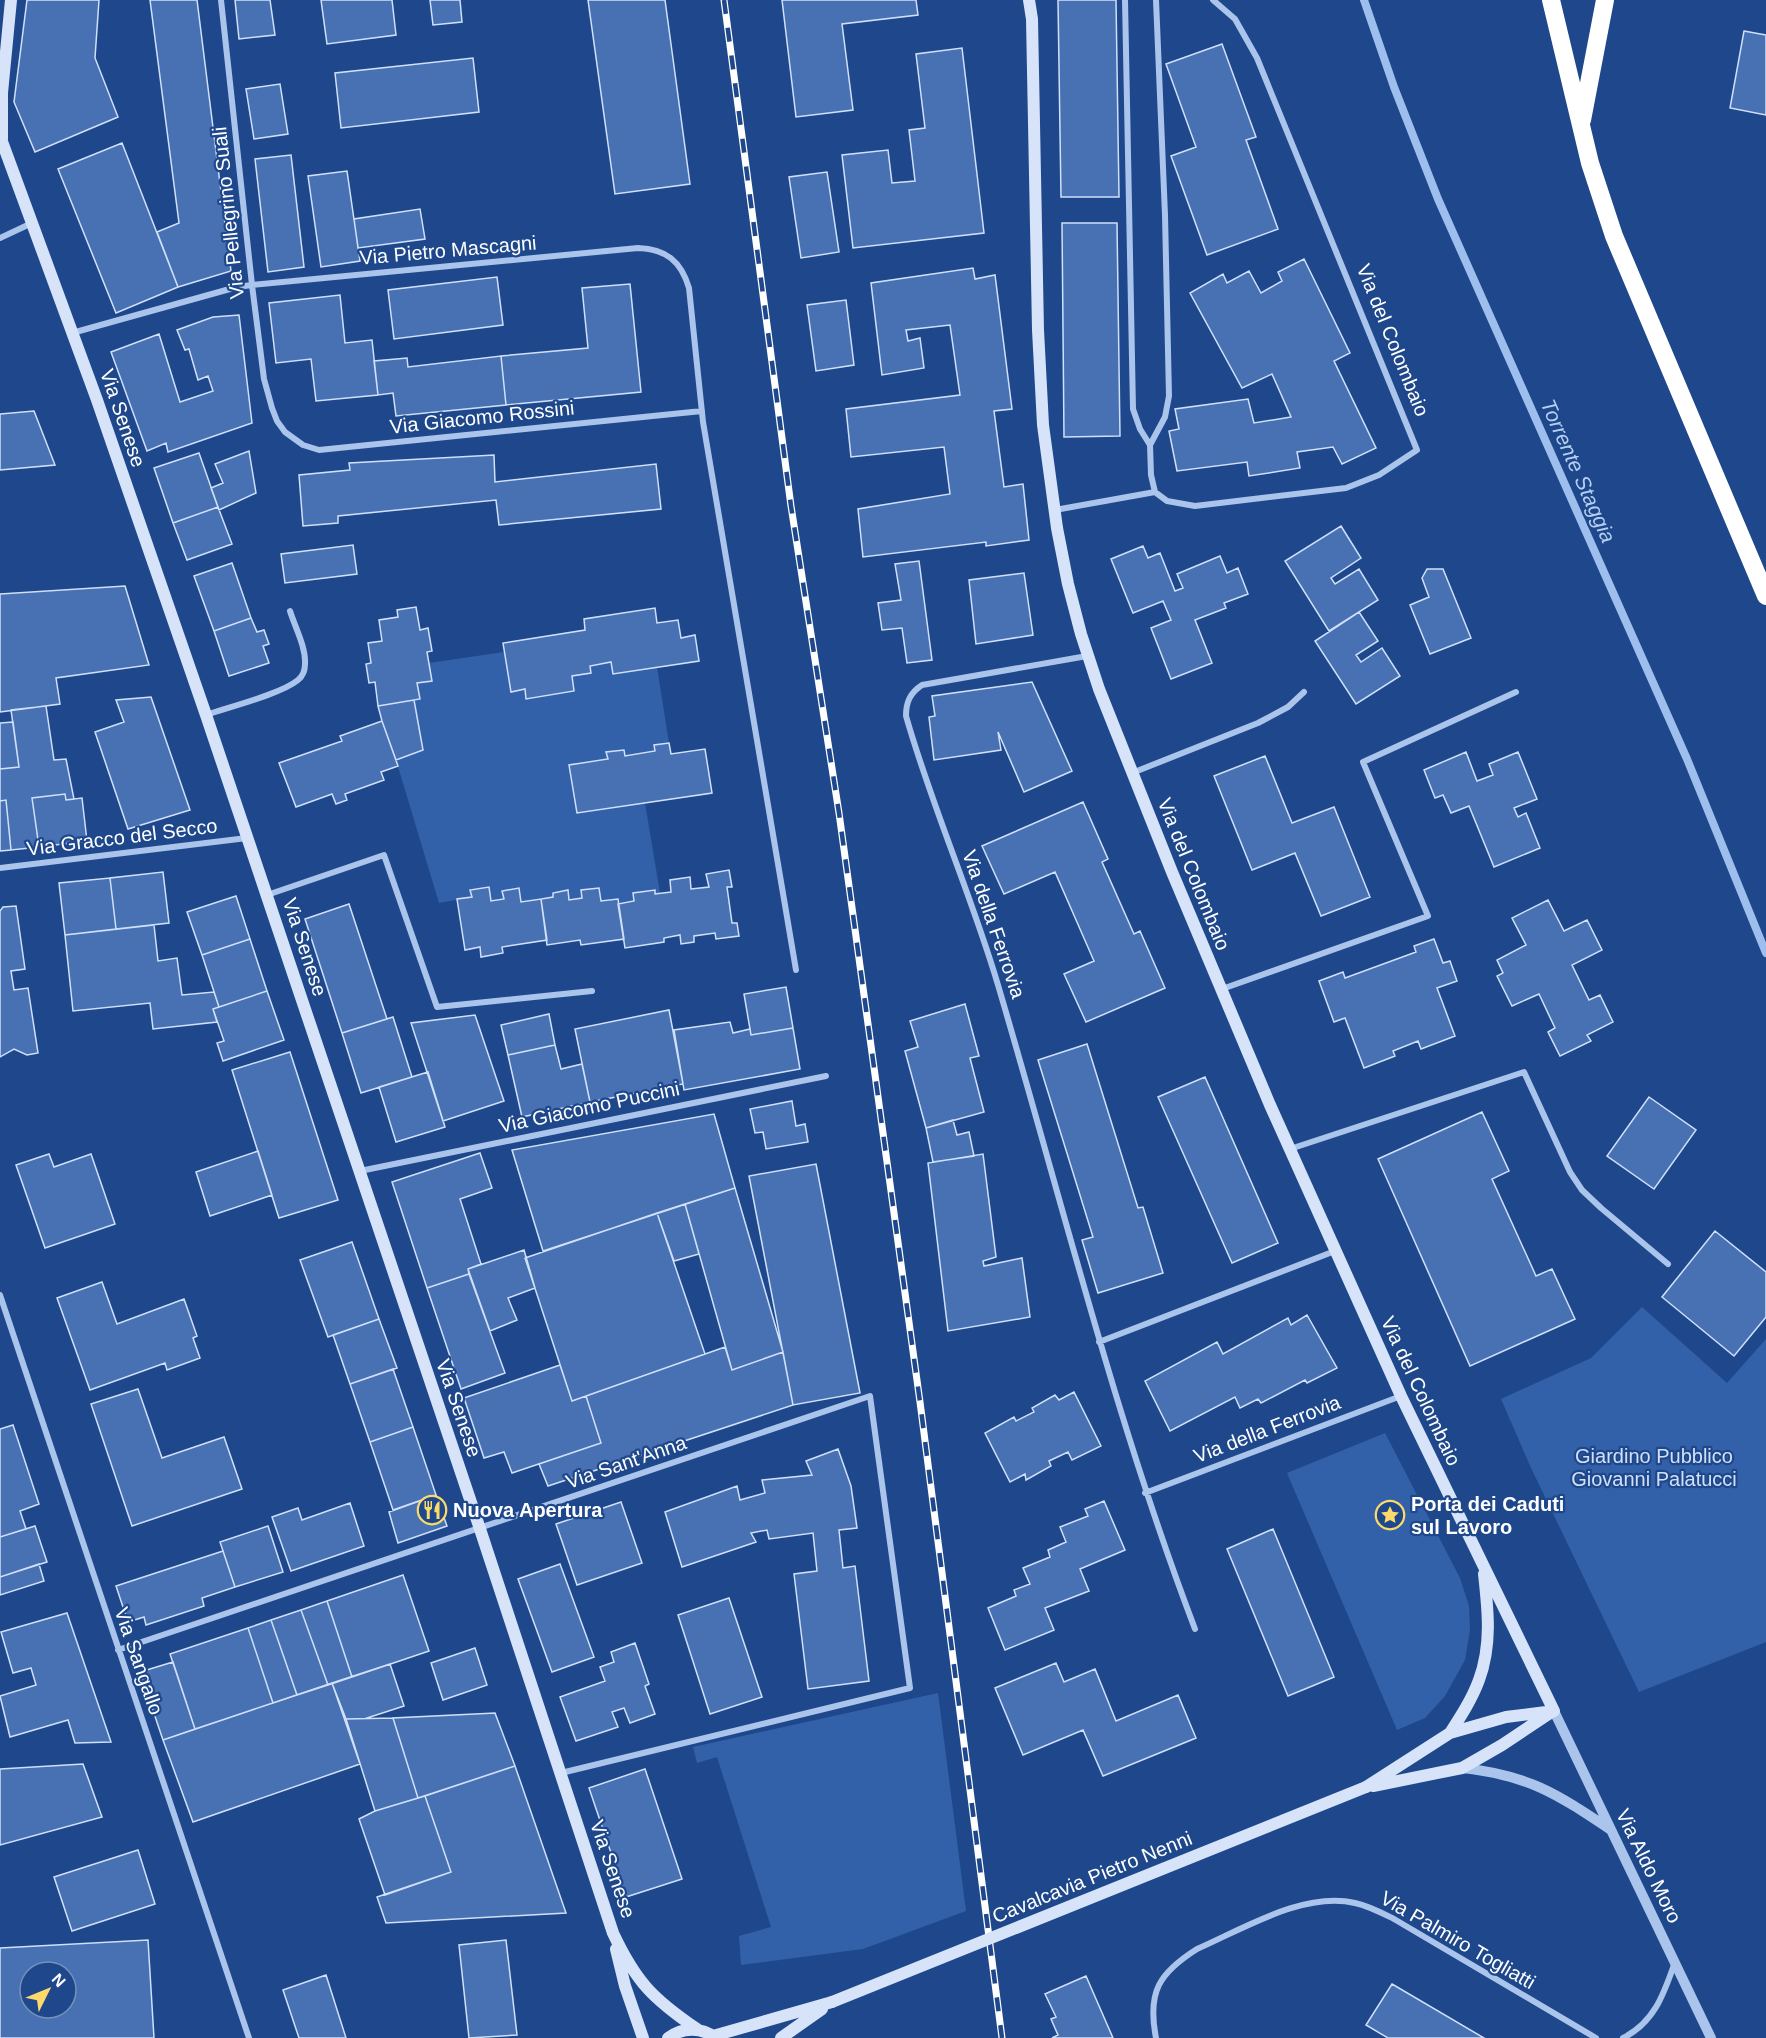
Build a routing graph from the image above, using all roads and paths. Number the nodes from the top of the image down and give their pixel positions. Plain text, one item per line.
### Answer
1 (11, 0) edge
2 (221, 0) edge
3 (1029, 0) edge
4 (1036, 0) edge
5 (1125, 0) edge
6 (1156, 0) edge
7 (1213, 0) edge
8 (1551, 0) edge
9 (1605, 0) edge
10 (1032, 18) junction
11 (1581, 128) junction
12 (1, 138) edge
13 (33, 223) junction
14 (0, 238) edge
15 (252, 285) junction
16 (72, 333) junction
17 (702, 411) junction
18 (277, 421) joint
19 (1150, 445) junction
20 (1155, 492) junction
21 (1054, 510) junction
22 (1766, 596) edge
23 (290, 611) dead end
24 (1087, 656) junction
25 (1304, 692) dead end
26 (1516, 692) dead end
27 (206, 715) junction
28 (1132, 773) junction
29 (248, 838) junction
30 (0, 868) edge
31 (267, 895) junction
32 (796, 970) dead end
33 (1221, 989) junction
34 (592, 991) dead end
35 (826, 1076) dead end
36 (1290, 1149) junction
37 (359, 1171) junction
38 (1335, 1251) junction
39 (1668, 1264) dead end
40 (0, 1295) edge
41 (1099, 1342) junction
42 (1401, 1396) junction
43 (1145, 1493) junction
44 (480, 1529) junction
45 (1484, 1567) junction
46 (1195, 1629) dead end
47 (118, 1650) junction
48 (1554, 1711) junction
49 (1450, 1733) junction
50 (1462, 1768) junction
51 (560, 1773) junction
52 (1366, 1787) junction
53 (1611, 1830) junction
54 (614, 1933) junction
55 (1676, 1960) junction
56 (832, 2002) junction
57 (697, 2029) junction
58 (715, 2037) edge
59 (249, 2038) edge
60 (643, 2038) edge
61 (668, 2038) edge
62 (781, 2038) edge
63 (1156, 2038) edge
64 (1596, 2038) edge
65 (1623, 2038) edge
66 (1711, 2038) edge

1 - 12 main road
2 - 15 street, Via Pellegrino Suali
3 - 10 main road
4 - 10 main road
5 - 19 street
6 - 19 street
7 - 20 street, Via del Colombaio
8 - 11 highway
9 - 11 highway
10 - 21 main road, Via del Colombaio
11 - 22 highway
12 - 13 main road, Via Senese
13 - 14 street
13 - 16 main road, Via Senese
15 - 16 street, Via Pietro Mascagni
15 - 17 street, Via Pietro Mascagni
15 - 18 street, Via Pellegrino Suali
16 - 27 main road, Via Senese
17 - 18 street, Via Giacomo Rossini
17 - 32 street, Via Pietro Mascagni
19 - 20 street
20 - 21 street
21 - 24 main road, Via del Colombaio
23 - 27 street
24 - 28 main road, Via del Colombaio
24 - 41 street, Via della Ferrovia
25 - 28 street
26 - 33 street
27 - 29 main road, Via Senese
28 - 33 main road, Via del Colombaio
29 - 30 street, Via Gracco del Secco
29 - 31 main road, Via Senese
31 - 34 street, Via Senese
31 - 37 main road, Via Senese
33 - 36 main road, Via del Colombaio
35 - 37 street, Via Giacomo Puccini
36 - 38 main road, Via del Colombaio
36 - 39 street
37 - 44 main road, Via Senese
38 - 41 street
38 - 42 main road, Via del Colombaio
40 - 47 street, Via Sangallo
41 - 43 street, Via della Ferrovia
42 - 43 street, Via della Ferrovia
42 - 45 main road, Via del Colombaio
43 - 46 street, Via della Ferrovia
44 - 47 street, Via Sant'Anna
44 - 51 main road, Via Senese
44 - 51 street, Via Sant'Anna
45 - 48 main road, Via del Colombaio
45 - 49 main road, Cavalcavia Pietro Nenni
47 - 59 street, Via Sangallo
48 - 49 main road, Cavalcavia Pietro Nenni
48 - 50 main road, Cavalcavia Pietro Nenni
48 - 53 street, Via Aldo Moro
49 - 52 main road, Cavalcavia Pietro Nenni
50 - 52 main road, Cavalcavia Pietro Nenni
50 - 53 street, Cavalcavia Pietro Nenni
51 - 54 main road, Via Senese
52 - 56 main road, Cavalcavia Pietro Nenni, bridge
53 - 55 street, Via Aldo Moro
54 - 57 main road, Via Senese
54 - 60 main road, Via Senese
55 - 65 street
55 - 66 street, Via Aldo Moro
56 - 58 main road, Cavalcavia Pietro Nenni
56 - 62 main road, Cavalcavia Pietro Nenni
57 - 58 main road, Via Senese
57 - 61 main road
63 - 64 street, Via Palmiro Togliatti

